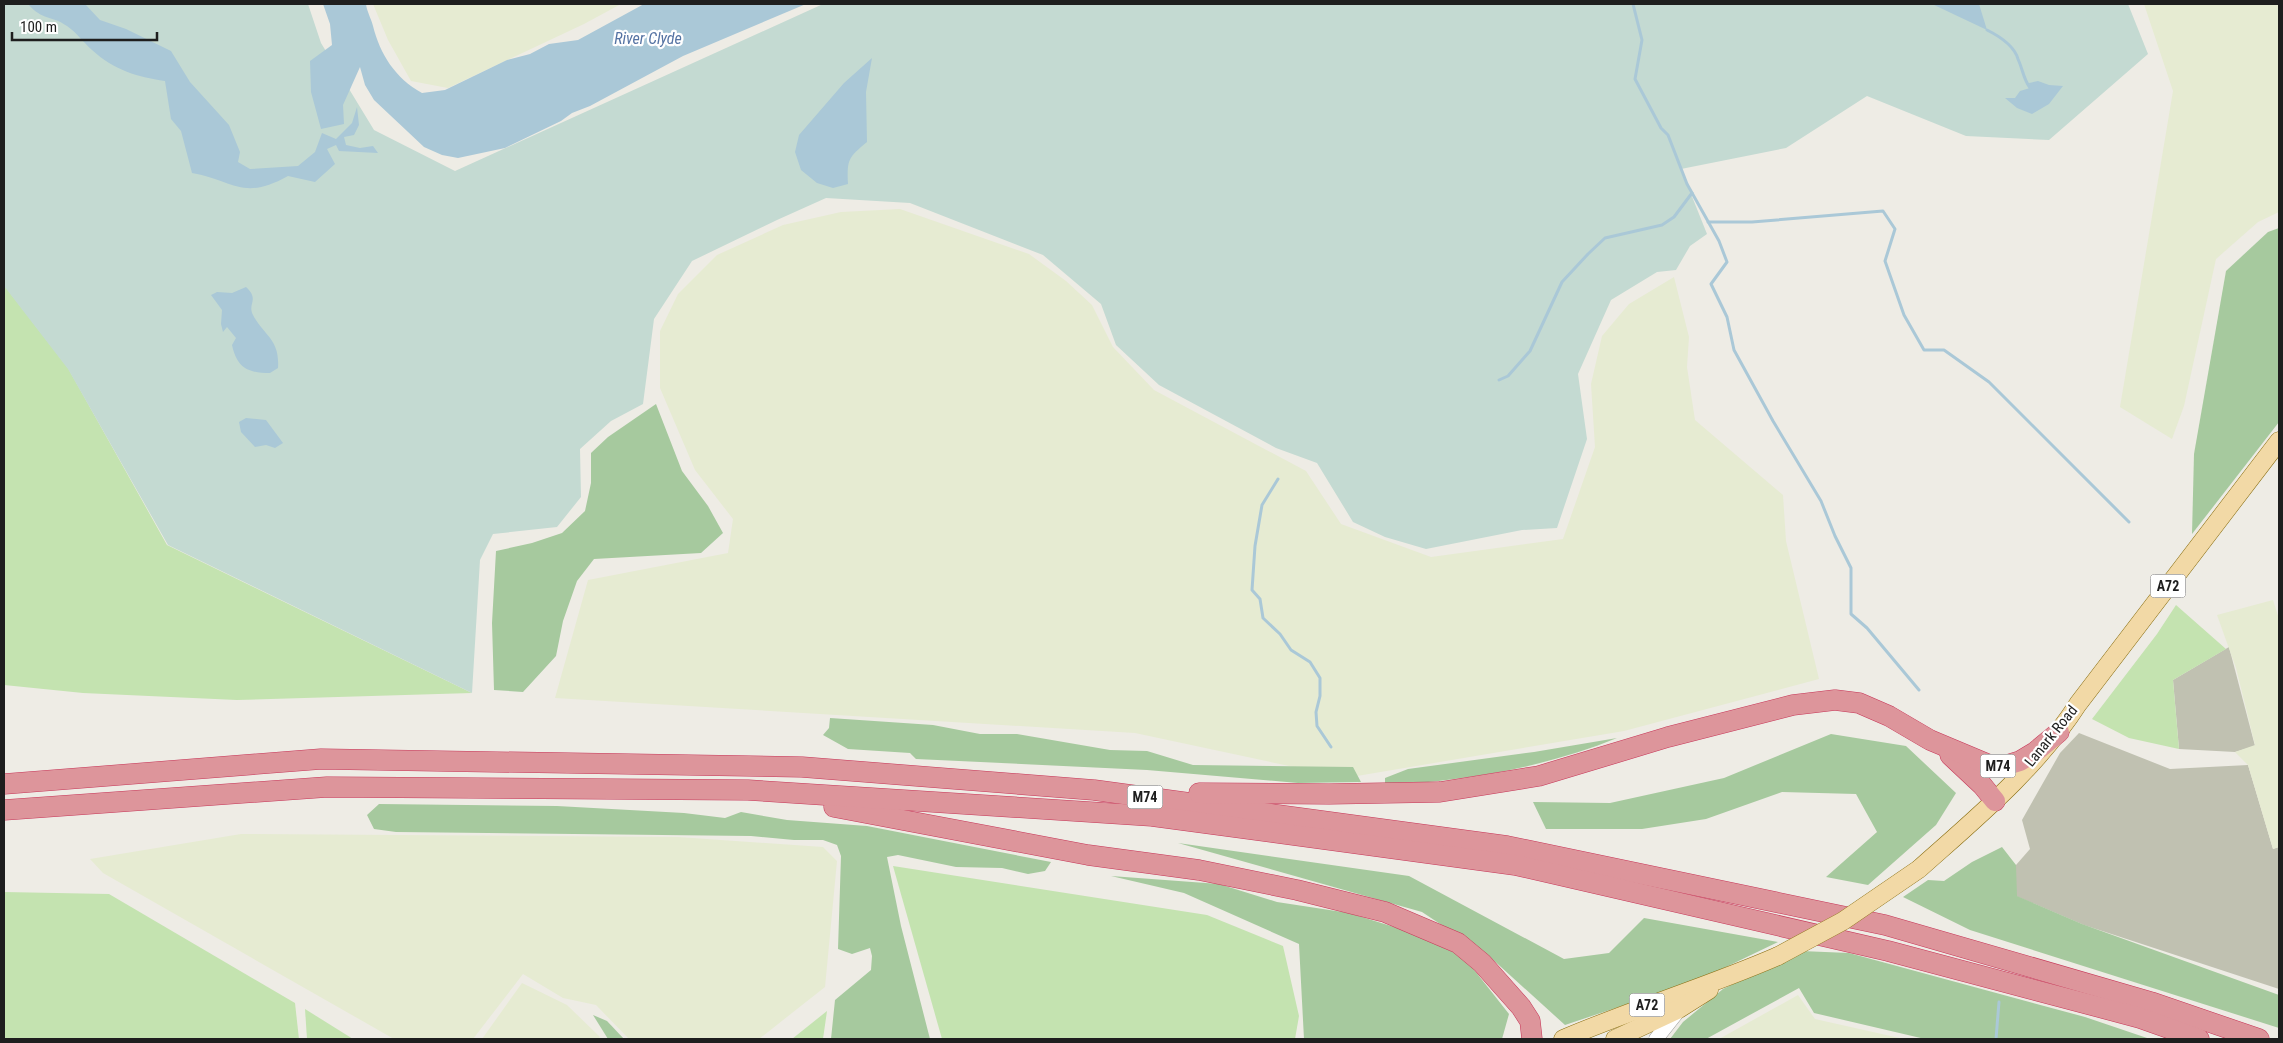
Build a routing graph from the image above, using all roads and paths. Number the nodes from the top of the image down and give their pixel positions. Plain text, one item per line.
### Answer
1 (2279, 441) edge
2 (2060, 732) junction
3 (1930, 740) junction
4 (4, 784) edge
5 (748, 790) junction
6 (1114, 793) junction
7 (1995, 801) junction
8 (4, 810) edge
9 (1733, 976) junction
10 (1679, 1009) junction
11 (1660, 1018) junction
12 (1531, 1030) edge
13 (1543, 1039) edge
14 (1563, 1039) edge
15 (1603, 1039) edge
16 (1615, 1039) edge
17 (1656, 1039) edge
18 (2199, 1039) edge
19 (2259, 1039) edge

1 - 2 main road, Lanark Road / A72
2 - 3 highway, M74
2 - 7 main road, Lanark Road / A72
3 - 6 highway, M74
3 - 7 highway, M74
4 - 6 highway, M74
5 - 8 highway, M74
5 - 12 highway, M74
5 - 18 highway, M74
6 - 19 highway, M74
7 - 9 main road, Lanark Road / A72, bridge
9 - 10 main road, Lanark Road / A72
9 - 14 main road, Lanark Road / A72
10 - 11 main road, Lanark Road / A72
10 - 17 street
11 - 15 main road, A72
11 - 16 main road, Lanark Road / A72
12 - 13 highway, M74

